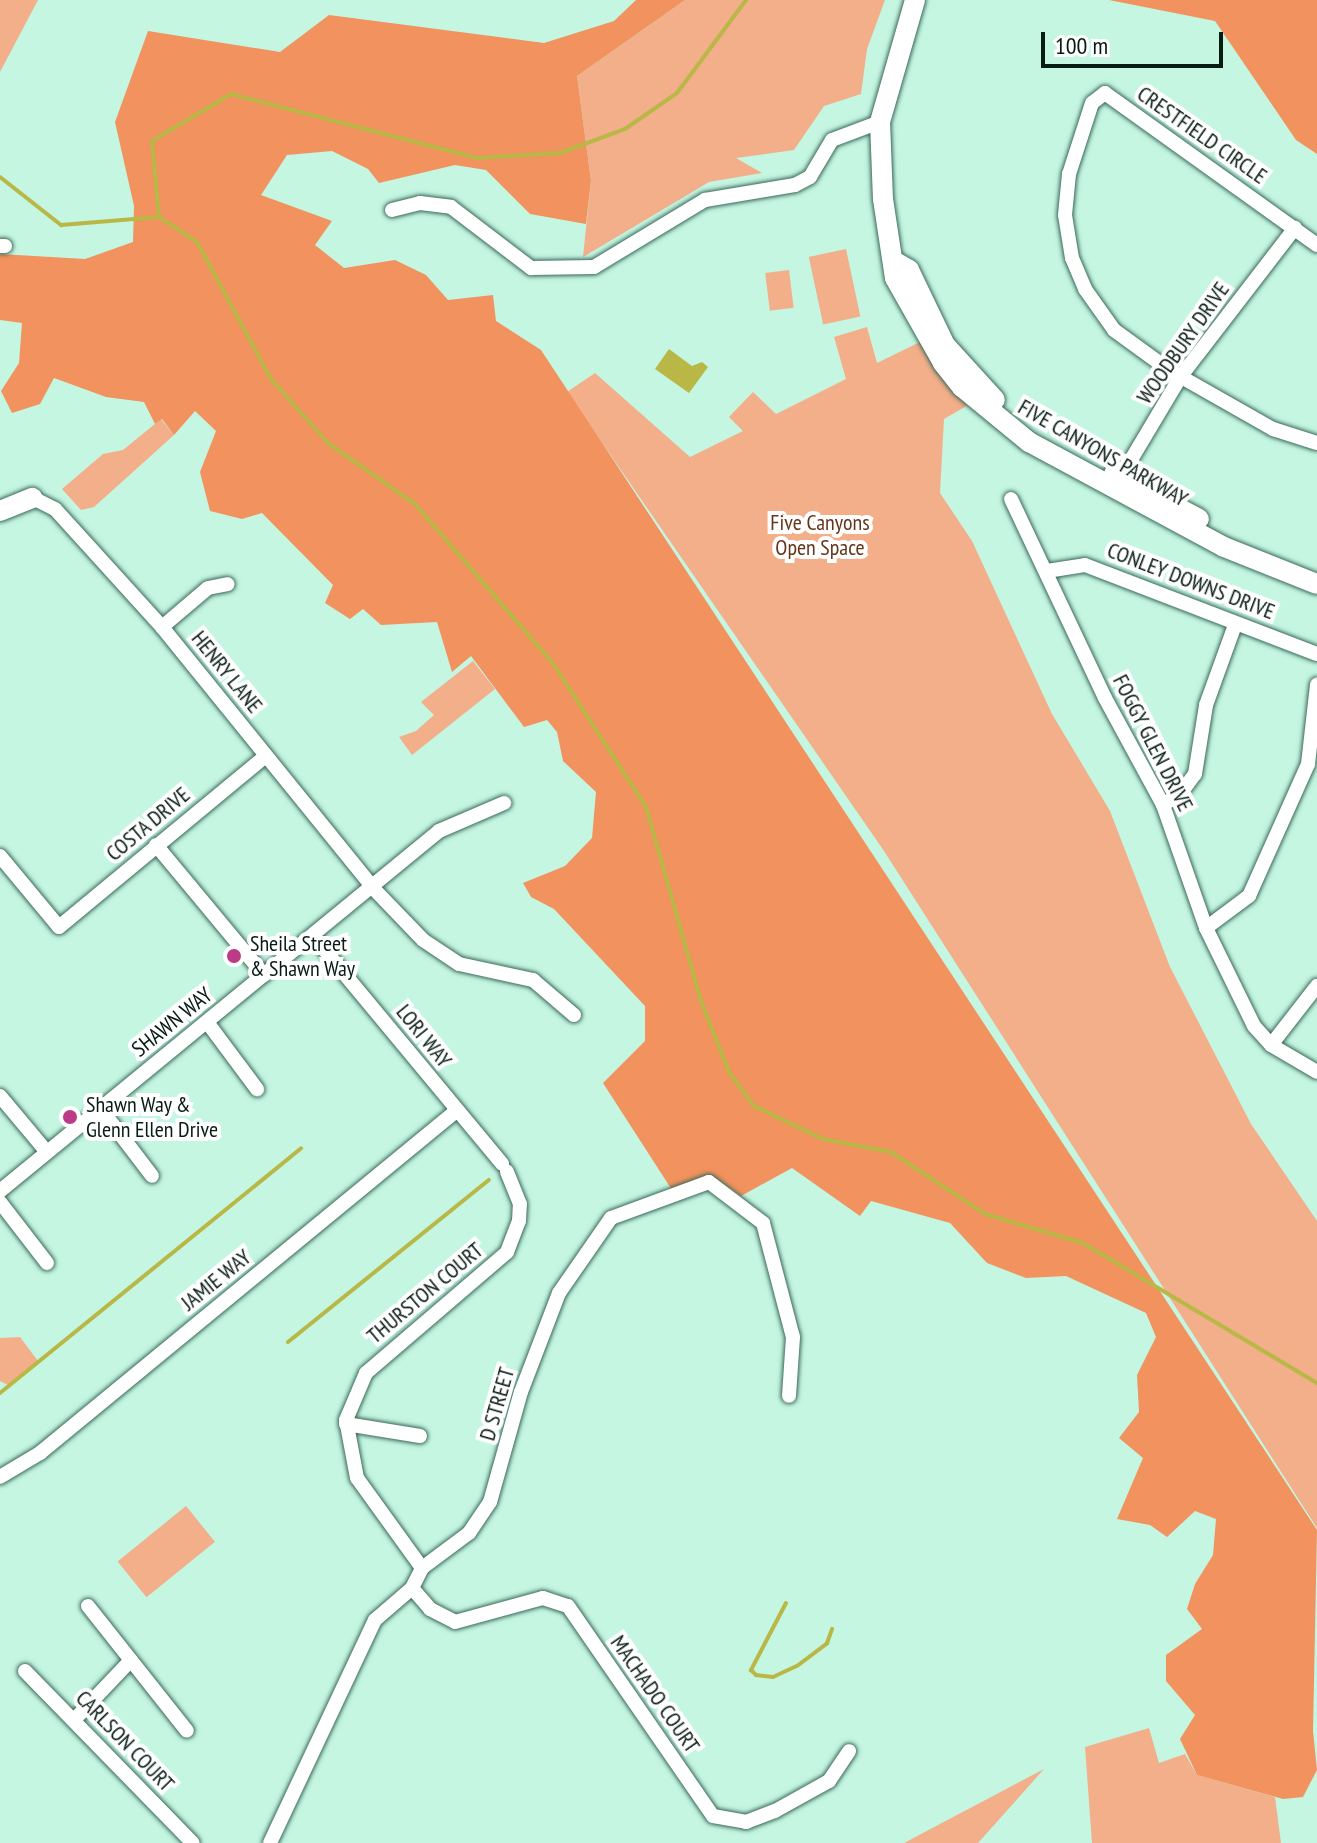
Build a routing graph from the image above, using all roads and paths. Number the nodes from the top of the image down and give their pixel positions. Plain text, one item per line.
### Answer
1 (915, 0) edge
2 (880, 122) junction
3 (392, 210) dead end
4 (1295, 228) junction
5 (1317, 245) edge
6 (1181, 376) junction
7 (1317, 443) edge
8 (1117, 483) junction
9 (33, 498) joint
10 (1011, 499) dead end
11 (0, 511) edge
12 (1317, 570) edge
13 (1047, 571) junction
14 (228, 584) dead end
15 (1317, 584) edge
16 (1235, 625) junction
17 (162, 627) junction
18 (1317, 654) edge
19 (1317, 685) edge
20 (266, 756) junction
21 (504, 803) dead end
22 (1163, 805) junction
23 (156, 845) junction
24 (0, 856) edge
25 (373, 888) junction
26 (1206, 928) junction
27 (313, 936) junction
28 (264, 975) junction
29 (1317, 986) edge
30 (574, 1015) dead end
31 (207, 1022) junction
32 (1271, 1045) junction
33 (1317, 1072) edge
34 (257, 1089) dead end
35 (0, 1096) edge
36 (101, 1109) junction
37 (456, 1111) junction
38 (47, 1152) junction
39 (504, 1167) joint
40 (152, 1176) dead end
41 (0, 1191) edge
42 (0, 1202) edge
43 (47, 1263) dead end
44 (789, 1396) dead end
45 (346, 1424) junction
46 (420, 1436) dead end
47 (0, 1477) edge
48 (422, 1568) junction
49 (412, 1588) junction
50 (88, 1606) dead end
51 (131, 1660) junction
52 (25, 1671) dead end
53 (75, 1719) junction
54 (187, 1731) dead end
55 (849, 1751) dead end
56 (193, 1843) edge
57 (270, 1843) edge

1 - 2 main road, FIVE CANYONS PARKWAY
2 - 3 street
2 - 8 main road, FIVE CANYONS PARKWAY
4 - 5 street, CRESTFIELD CIRCLE
4 - 6 street, WOODBURY DRIVE
4 - 6 street, CRESTFIELD CIRCLE
6 - 7 street
6 - 8 street, WOODBURY DRIVE
8 - 12 main road, FIVE CANYONS PARKWAY
8 - 15 main road, FIVE CANYONS PARKWAY
9 - 11 main road
9 - 17 street, HENRY LANE
10 - 13 street, FOGGY GLEN DRIVE
13 - 16 street, CONLEY DOWNS DRIVE
13 - 22 street, FOGGY GLEN DRIVE
14 - 17 street
16 - 18 street, CONLEY DOWNS DRIVE
16 - 22 street
17 - 20 street, HENRY LANE
19 - 26 street
20 - 23 street, COSTA DRIVE
20 - 25 street, HENRY LANE
21 - 25 street, SHAWN WAY
22 - 26 street, FOGGY GLEN DRIVE
23 - 24 street, COSTA DRIVE
23 - 28 street
25 - 27 street, SHAWN WAY
25 - 30 street, HENRY LANE
26 - 32 street, FOGGY GLEN DRIVE
27 - 28 street, SHAWN WAY
27 - 37 street, LORI WAY
28 - 31 street, SHAWN WAY
29 - 32 street
31 - 34 street
31 - 36 street, SHAWN WAY
32 - 33 street, FOGGY GLEN DRIVE
35 - 38 street
36 - 38 street, SHAWN WAY
36 - 40 street
37 - 39 street, LORI WAY
37 - 47 street, JAMIE WAY
38 - 41 street, SHAWN WAY
39 - 45 street, THURSTON COURT
42 - 43 street
44 - 48 street, D STREET
45 - 46 street
45 - 48 street
48 - 49 street
49 - 55 street, MACHADO COURT
49 - 57 street
50 - 51 street
51 - 53 street
51 - 54 street
52 - 53 street, CARLSON COURT
53 - 56 street, CARLSON COURT

